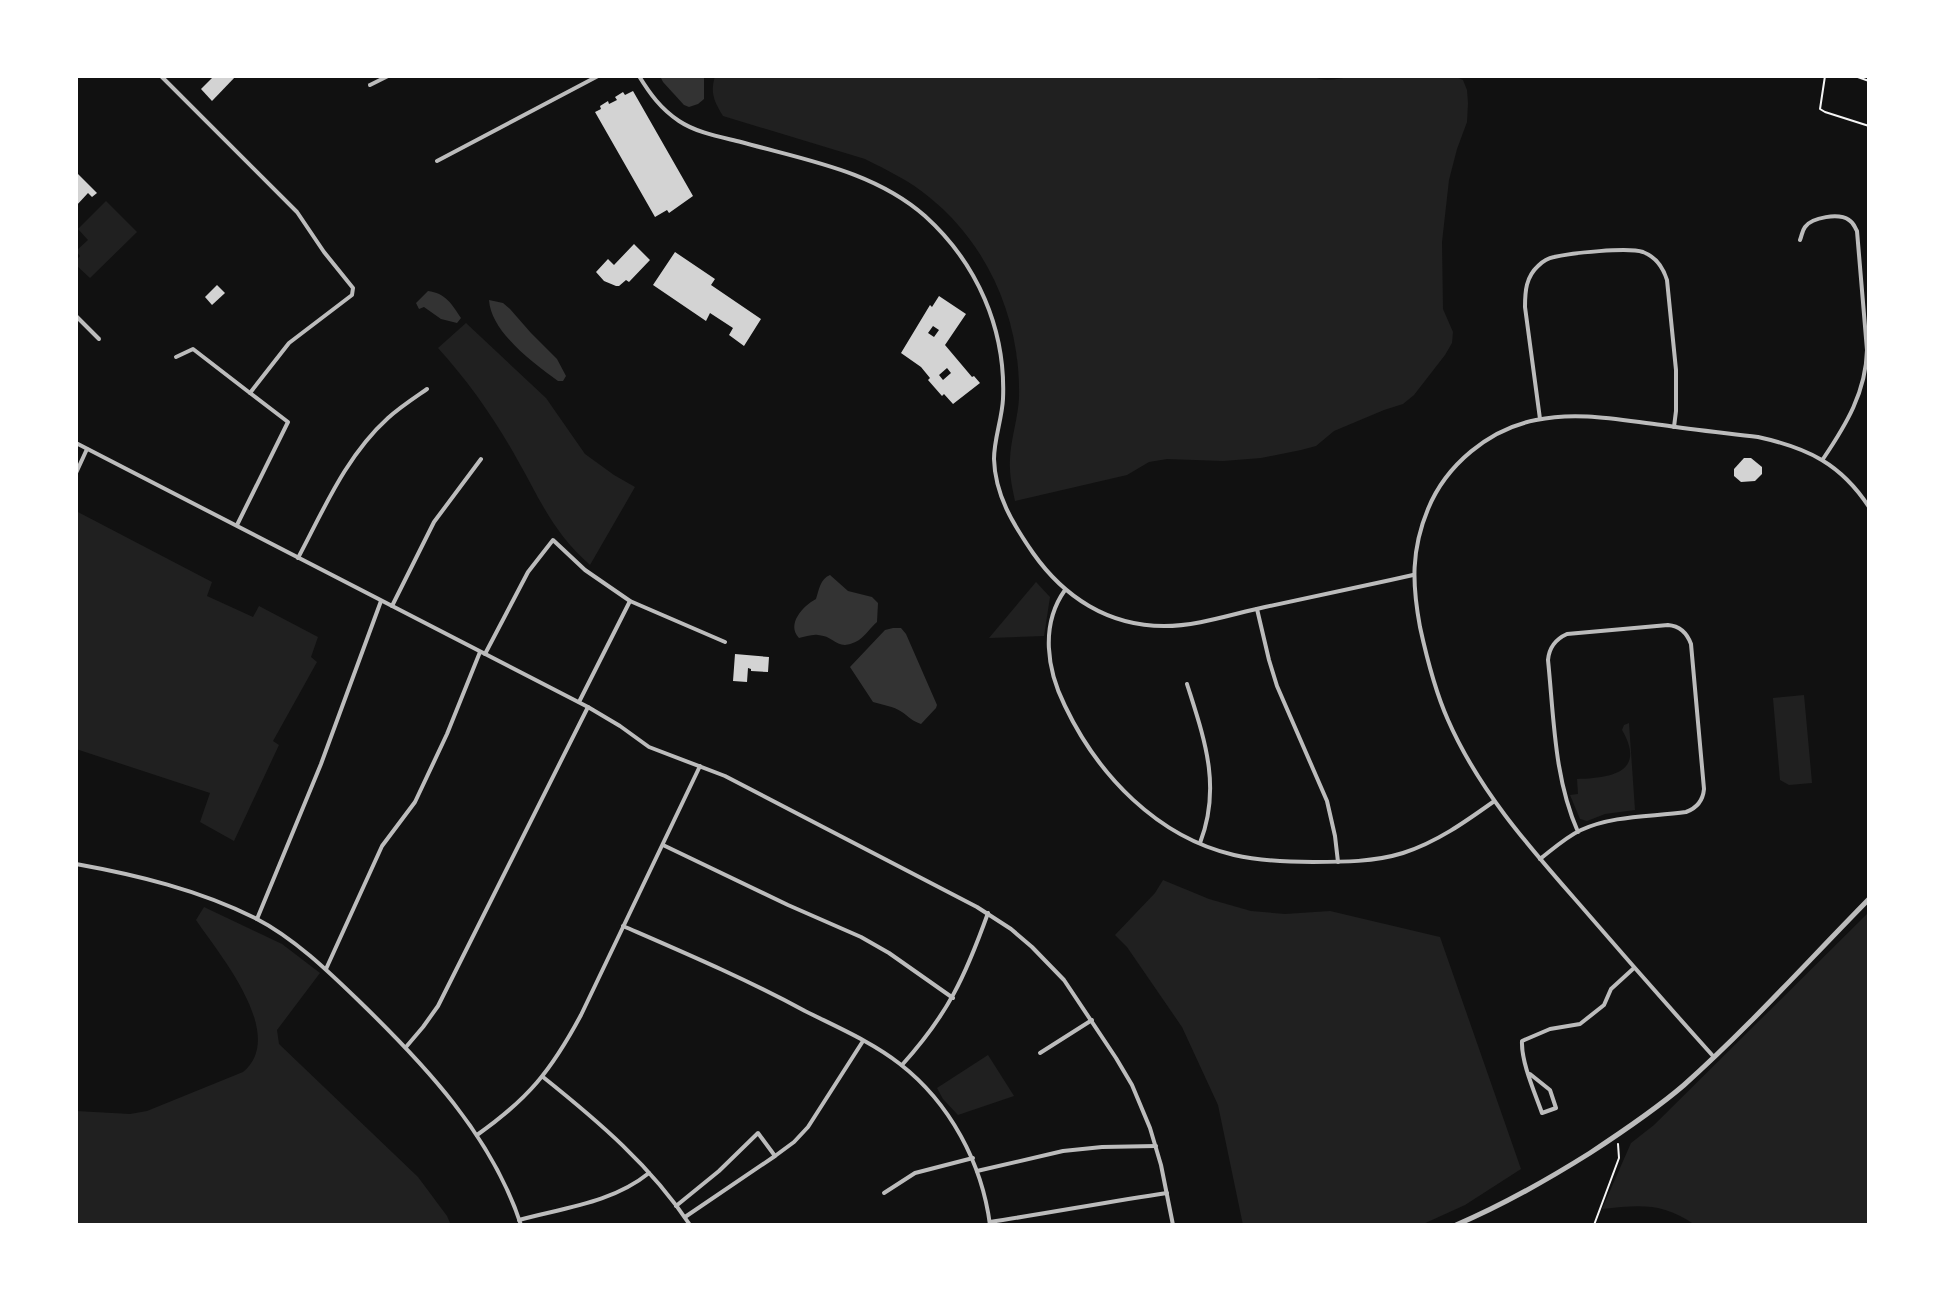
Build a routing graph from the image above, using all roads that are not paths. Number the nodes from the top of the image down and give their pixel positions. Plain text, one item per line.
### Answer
1 (161, 76) edge
2 (388, 76) edge
3 (598, 76) edge
4 (639, 76) edge
5 (370, 85) dead end
6 (437, 161) dead end
7 (1800, 240) dead end
8 (76, 316) edge
9 (99, 339) dead end
10 (176, 357) dead end
11 (427, 389) dead end
12 (250, 393) junction
13 (1540, 419) junction
14 (1674, 427) junction
15 (76, 443) edge
16 (87, 449) junction
17 (481, 459) dead end
18 (1823, 460) junction
19 (76, 473) edge
20 (1869, 507) edge
21 (237, 525) junction
22 (298, 558) junction
23 (1413, 575) junction
24 (1065, 590) junction
25 (381, 601) junction
26 (630, 601) junction
27 (392, 606) junction
28 (1257, 609) junction
29 (725, 642) dead end
30 (483, 653) junction
31 (1187, 684) dead end
32 (579, 702) junction
33 (588, 707) junction
34 (700, 766) junction
35 (1494, 801) junction
36 (1578, 832) junction
37 (1200, 843) junction
38 (663, 845) junction
39 (1540, 859) junction
40 (1338, 862) junction
41 (76, 864) edge
42 (1869, 899) edge
43 (988, 913) junction
44 (257, 919) junction
45 (623, 926) junction
46 (1634, 968) junction
47 (326, 970) junction
48 (953, 998) junction
49 (1092, 1020) junction
50 (863, 1041) junction
51 (406, 1047) junction
52 (1040, 1053) dead end
53 (1713, 1056) junction
54 (902, 1065) junction
55 (1530, 1074) junction
56 (543, 1077) junction
57 (476, 1136) junction
58 (1156, 1146) junction
59 (775, 1156) junction
60 (973, 1158) junction
61 (977, 1171) junction
62 (649, 1173) junction
63 (884, 1193) dead end
64 (1167, 1193) junction
65 (676, 1206) junction
66 (685, 1217) junction
67 (520, 1222) edge
68 (990, 1223) edge
69 (690, 1225) edge
70 (1173, 1225) edge
71 (1456, 1225) edge

1 - 12 street
2 - 5 street
3 - 6 street
4 - 24 street
7 - 18 street
8 - 9 street
10 - 12 street
11 - 22 street
12 - 21 street
13 - 14 street
13 - 14 street
13 - 23 street
14 - 18 street
15 - 16 street
16 - 19 street
16 - 21 street
17 - 27 street
18 - 20 street
21 - 22 street
22 - 25 street
23 - 28 street
23 - 35 street
24 - 28 street
24 - 37 street
25 - 27 street
25 - 44 street
26 - 29 street
26 - 30 street
26 - 32 street
27 - 30 street
28 - 40 street
30 - 32 street
30 - 47 street
31 - 37 street
32 - 33 street
33 - 34 street
33 - 51 street
34 - 38 street
34 - 43 street
35 - 39 street
35 - 40 street
36 - 36 street
36 - 39 street
37 - 40 street
38 - 45 street
38 - 48 street
39 - 46 street
41 - 44 street
42 - 53 street
43 - 48 street
43 - 49 street
44 - 47 street
45 - 50 street
45 - 56 street
46 - 53 street
46 - 55 street
47 - 51 street
48 - 54 street
49 - 52 street
49 - 58 street
50 - 54 street
50 - 59 street
51 - 57 street
53 - 71 street
54 - 60 street
55 - 55 street
56 - 57 street
56 - 62 street
57 - 67 street
58 - 61 street
58 - 64 street
59 - 65 street
59 - 66 street
60 - 61 street
60 - 63 street
61 - 68 street
62 - 65 street
62 - 67 street
64 - 68 street
64 - 70 street
65 - 66 street
66 - 69 street

